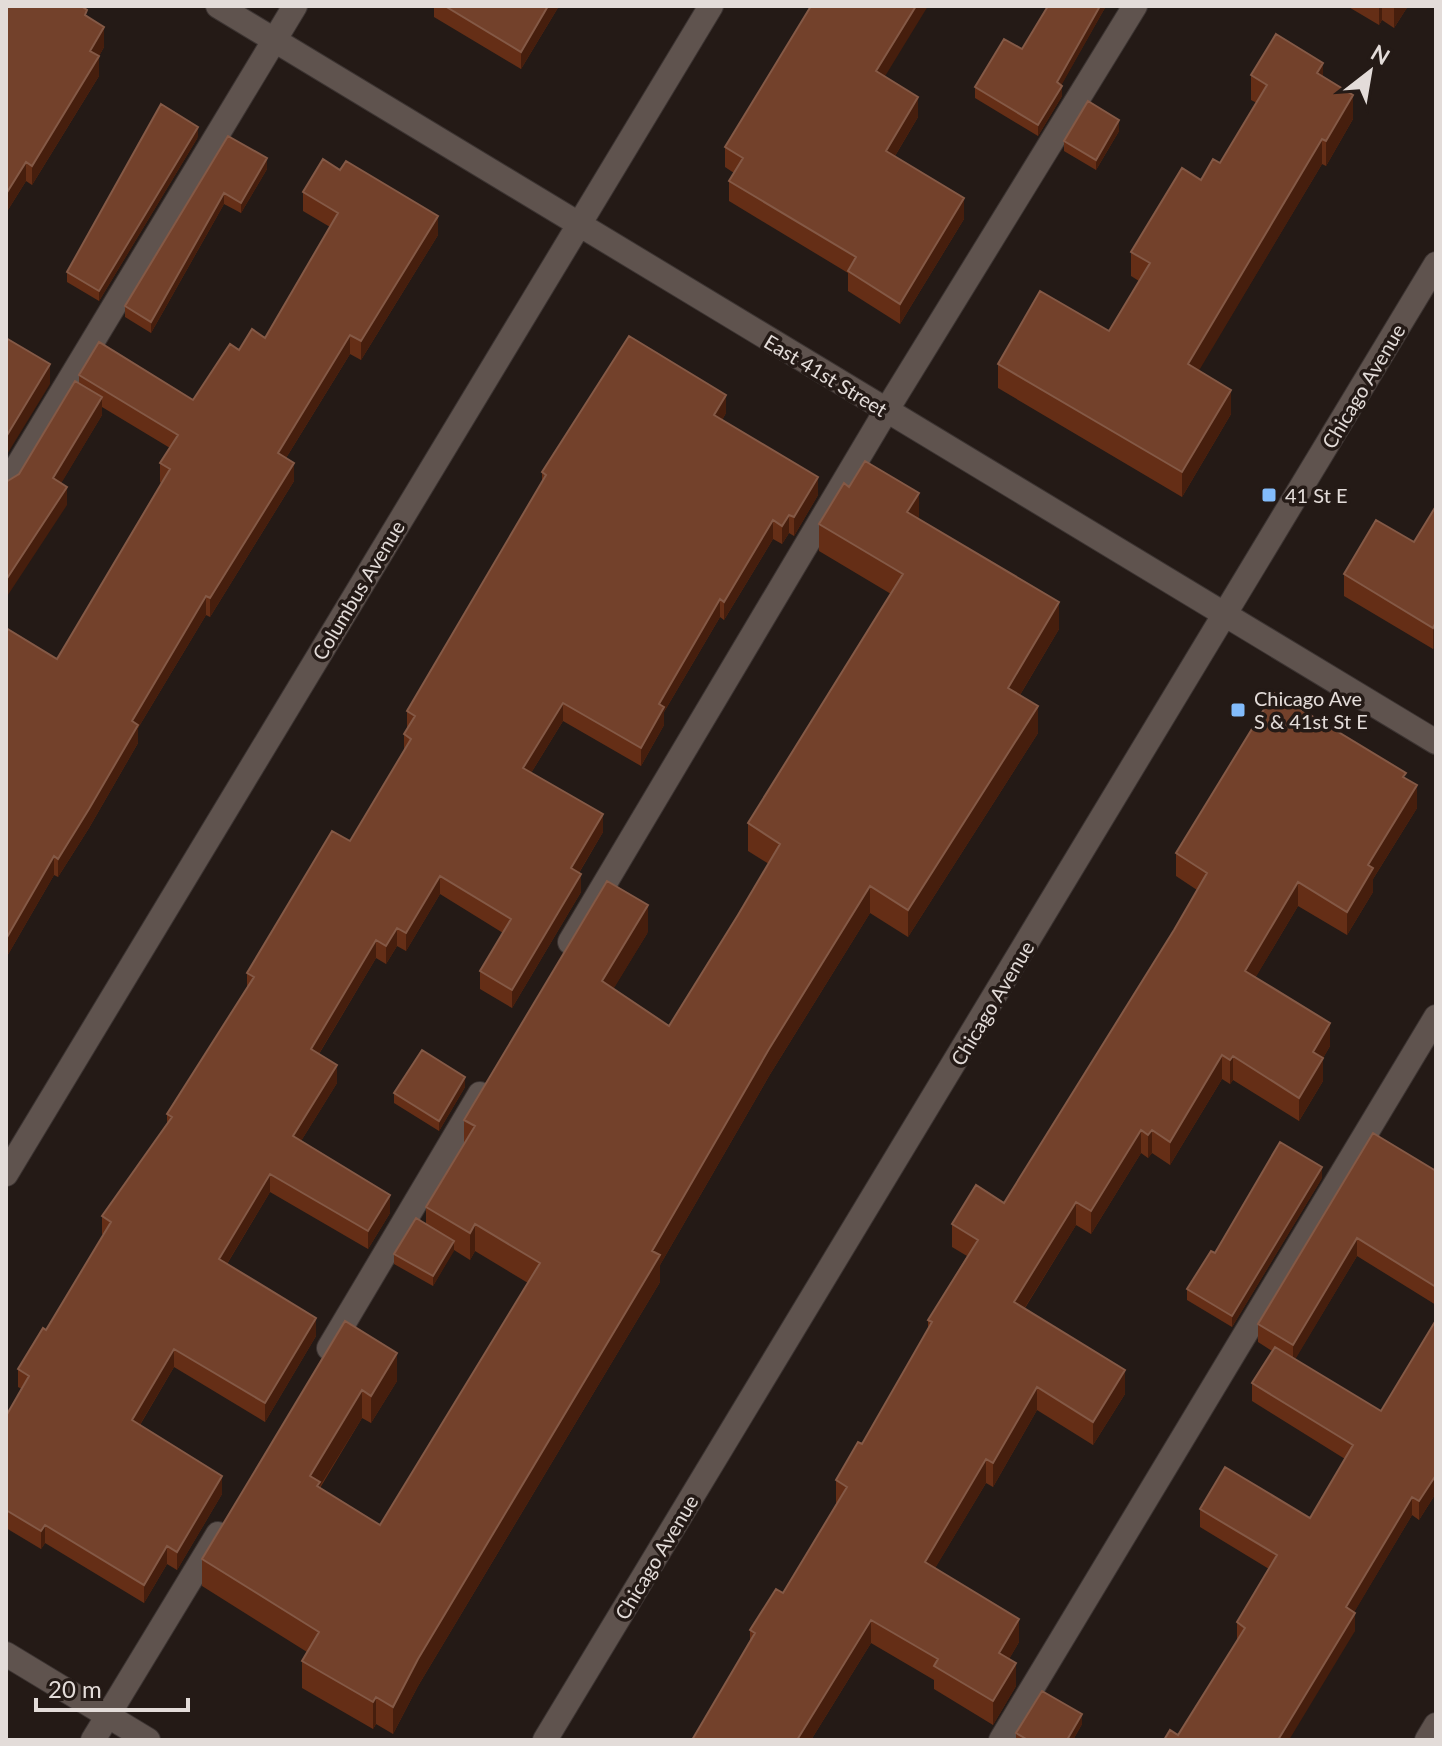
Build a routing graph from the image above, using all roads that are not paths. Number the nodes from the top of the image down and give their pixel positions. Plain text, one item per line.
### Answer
1 (218, 6) edge
2 (295, 6) edge
3 (711, 6) edge
4 (1135, 6) edge
5 (275, 40) junction
6 (578, 226) junction
7 (1436, 264) edge
8 (886, 411) junction
9 (6, 485) edge
10 (1226, 616) junction
11 (1436, 742) edge
12 (557, 965) edge
13 (1436, 1017) edge
14 (492, 1074) edge
15 (6, 1174) edge
16 (321, 1362) edge
17 (231, 1513) edge
18 (6, 1654) edge
19 (110, 1717) junction
20 (1436, 1725) edge
21 (93, 1740) edge
22 (148, 1740) edge
23 (545, 1740) edge
24 (1001, 1740) edge
25 (1427, 1740) edge

1 - 5 street, East 41st Street
2 - 5 street
3 - 6 street, Columbus Avenue
4 - 8 street
5 - 6 street, East 41st Street
5 - 9 street
6 - 8 street, East 41st Street
6 - 15 street, Columbus Avenue
7 - 10 street, Chicago Avenue
8 - 10 street, East 41st Street
8 - 12 street
10 - 11 street, East 41st Street
10 - 23 street, Chicago Avenue
13 - 24 street
14 - 16 street
17 - 19 street
18 - 19 street
19 - 21 street
19 - 22 street
20 - 25 street

